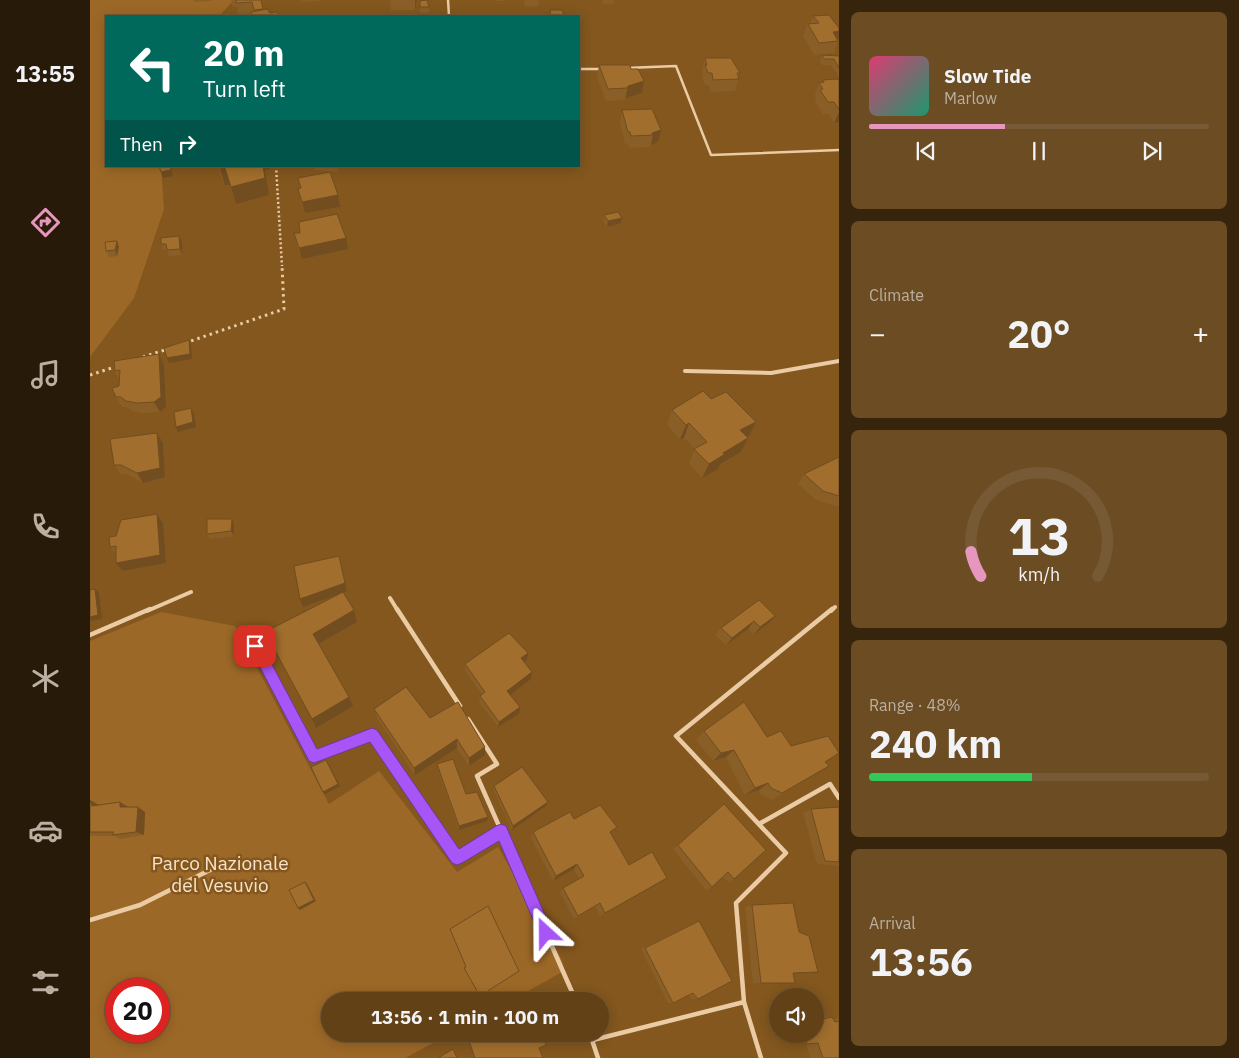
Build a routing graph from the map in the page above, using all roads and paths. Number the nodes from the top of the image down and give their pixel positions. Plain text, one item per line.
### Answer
1 (448, 0) edge
2 (449, 15) edge
3 (608, 68) edge
4 (618, 68) edge
5 (580, 69) edge
6 (839, 150) edge
7 (276, 167) edge
8 (182, 344) edge
9 (173, 347) edge
10 (136, 360) edge
11 (839, 361) edge
12 (127, 363) edge
13 (685, 371) dead end
14 (90, 375) edge
15 (191, 592) dead end
16 (390, 598) dead end
17 (835, 607) dead end
18 (90, 635) edge
19 (255, 646) dead end
20 (839, 798) edge
21 (759, 824) junction
22 (501, 831) junction
23 (224, 863) dead end
24 (90, 920) edge
25 (572, 992) edge
26 (744, 1002) junction
27 (609, 1036) edge
28 (594, 1042) edge
29 (598, 1058) edge
30 (761, 1058) edge

1 - 2 lane
3 - 5 lane
4 - 6 lane
7 - 8 path
9 - 10 path
11 - 13 lane
12 - 14 path
15 - 18 lane
16 - 22 lane
17 - 21 lane
19 - 22 lane
20 - 21 lane
21 - 26 lane
22 - 25 lane
23 - 24 lane
26 - 27 lane
26 - 30 lane
28 - 29 lane

